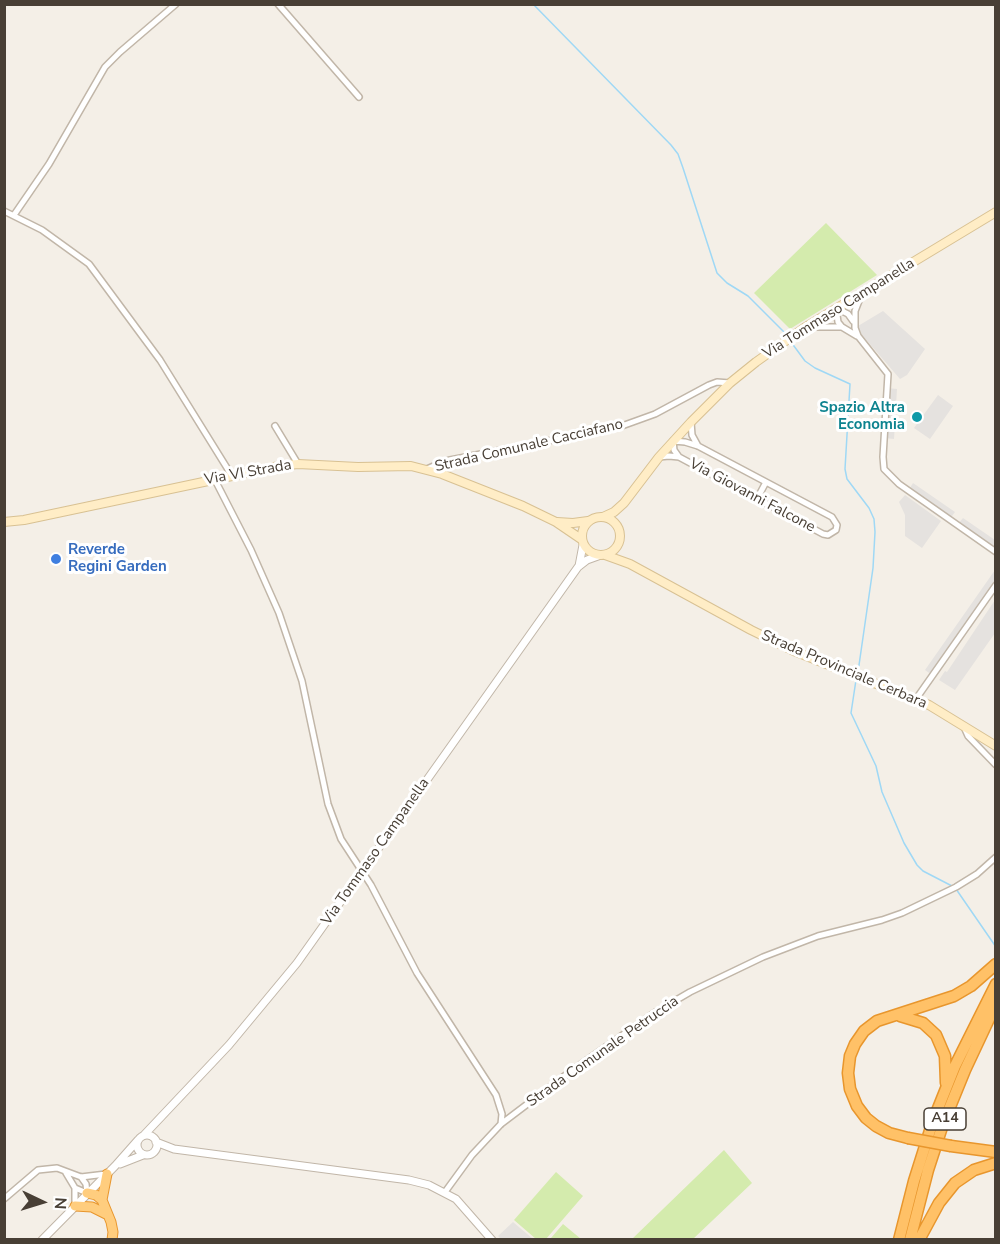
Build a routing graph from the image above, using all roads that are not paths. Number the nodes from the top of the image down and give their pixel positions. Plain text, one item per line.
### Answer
1 (176, 4) edge
2 (278, 4) edge
3 (359, 97) dead end
4 (4, 211) edge
5 (996, 212) edge
6 (14, 215) junction
7 (863, 292) junction
8 (836, 308) junction
9 (854, 321) junction
10 (842, 327) junction
11 (804, 328) junction
12 (858, 336) junction
13 (730, 383) junction
14 (691, 422) junction
15 (275, 426) dead end
16 (673, 441) junction
17 (698, 446) junction
18 (659, 457) junction
19 (679, 458) junction
20 (298, 464) junction
21 (427, 469) junction
22 (232, 476) junction
23 (215, 480) junction
24 (766, 482) junction
25 (757, 499) junction
26 (624, 503) junction
27 (603, 517) junction
28 (588, 521) junction
29 (4, 522) edge
30 (556, 522) junction
31 (619, 529) junction
32 (620, 541) junction
33 (582, 542) junction
34 (996, 552) edge
35 (602, 555) junction
36 (630, 564) junction
37 (578, 567) junction
38 (996, 585) edge
39 (916, 699) junction
40 (963, 724) junction
41 (996, 746) edge
42 (996, 765) edge
43 (996, 857) edge
44 (363, 873) junction
45 (996, 964) edge
46 (996, 984) edge
47 (996, 1004) edge
48 (896, 1015) junction
49 (946, 1087) junction
50 (156, 1123) junction
51 (501, 1124) junction
52 (141, 1138) junction
53 (154, 1139) junction
54 (174, 1149) junction
55 (996, 1152) edge
56 (153, 1154) junction
57 (143, 1155) junction
58 (996, 1163) edge
59 (115, 1166) junction
60 (66, 1173) junction
61 (107, 1174) junction
62 (81, 1177) junction
63 (75, 1188) junction
64 (445, 1192) junction
65 (87, 1193) junction
66 (4, 1199) edge
67 (102, 1200) junction
68 (75, 1206) junction
69 (93, 1207) junction
70 (106, 1214) junction
71 (42, 1239) edge
72 (112, 1239) edge
73 (492, 1239) edge
74 (899, 1239) edge
75 (910, 1239) edge
76 (919, 1239) edge

1 - 6 street
2 - 3 street
4 - 6 street
5 - 7 main road, Via Tommaso Campanella
6 - 22 street
7 - 8 main road, Via Tommaso Campanella
7 - 9 street
8 - 9 street
8 - 10 street
8 - 11 main road, Via Tommaso Campanella
9 - 12 street
10 - 11 street
10 - 12 street
11 - 13 main road, Via Tommaso Campanella
12 - 34 street
13 - 14 main road, Via Tommaso Campanella
13 - 21 street, Strada Comunale Cacciafano
14 - 16 main road, Via Tommaso Campanella
14 - 17 street, Via Giovanni Falcone
15 - 20 street
16 - 17 street, Via Giovanni Falcone
16 - 18 main road, Via Tommaso Campanella
16 - 19 street, Via Giovanni Falcone
17 - 24 street, Via Giovanni Falcone
18 - 19 street, Via Giovanni Falcone
18 - 26 main road, Via Tommaso Campanella
19 - 25 street, Via Giovanni Falcone
20 - 21 main road, Via VI Strada
20 - 22 main road, Via VI Strada
21 - 30 main road, Via VI Strada
22 - 23 main road, Via VI Strada
23 - 29 main road, Via VI Strada
23 - 44 street
24 - 25 street
24 - 25 street, Via Giovanni Falcone
26 - 27 main road, Via Tommaso Campanella
26 - 31 main road, Via Tommaso Campanella
27 - 28 main road
27 - 31 main road
28 - 30 main road, Via VI Strada
28 - 33 main road
30 - 33 main road, Via VI Strada
31 - 32 main road
32 - 35 main road
32 - 36 main road
33 - 35 main road, Strada Provinciale Cerbara
33 - 37 street, Via Tommaso Campanella
35 - 36 main road, Strada Provinciale Cerbara
35 - 37 street, Via Tommaso Campanella
36 - 39 main road, Strada Provinciale Cerbara
37 - 44 street, Via Tommaso Campanella
38 - 39 street
39 - 40 main road, Strada Provinciale Cerbara
40 - 41 main road, Strada Provinciale Cerbara
40 - 42 street
43 - 51 street, Strada Comunale Petruccia
44 - 50 street, Via Tommaso Campanella
44 - 51 street
45 - 48 highway, A14
46 - 49 highway, A14
47 - 75 highway, A14
48 - 49 highway, A14
48 - 55 highway, A14, bridge
49 - 74 highway, A14
50 - 52 street, Via Tommaso Campanella
50 - 53 street
51 - 64 street, Strada Comunale Petruccia
52 - 53 street
52 - 57 street
52 - 59 street, Via Tommaso Campanella
53 - 54 street
53 - 56 street
54 - 56 street
54 - 64 street
56 - 57 street, Via Tommaso Campanella
57 - 59 street, Via Tommaso Campanella
58 - 76 highway
59 - 61 street, Via Tommaso Campanella
60 - 62 street
60 - 63 street
60 - 66 street
61 - 62 street
61 - 65 street, Via Tommaso Campanella
61 - 67 highway
62 - 65 street
63 - 65 street
63 - 68 street
64 - 73 street
65 - 67 highway
65 - 68 street, Via Tommaso Campanella
65 - 69 highway
67 - 70 highway
68 - 69 highway
68 - 71 street, Via Tommaso Campanella
69 - 70 highway
70 - 72 highway

